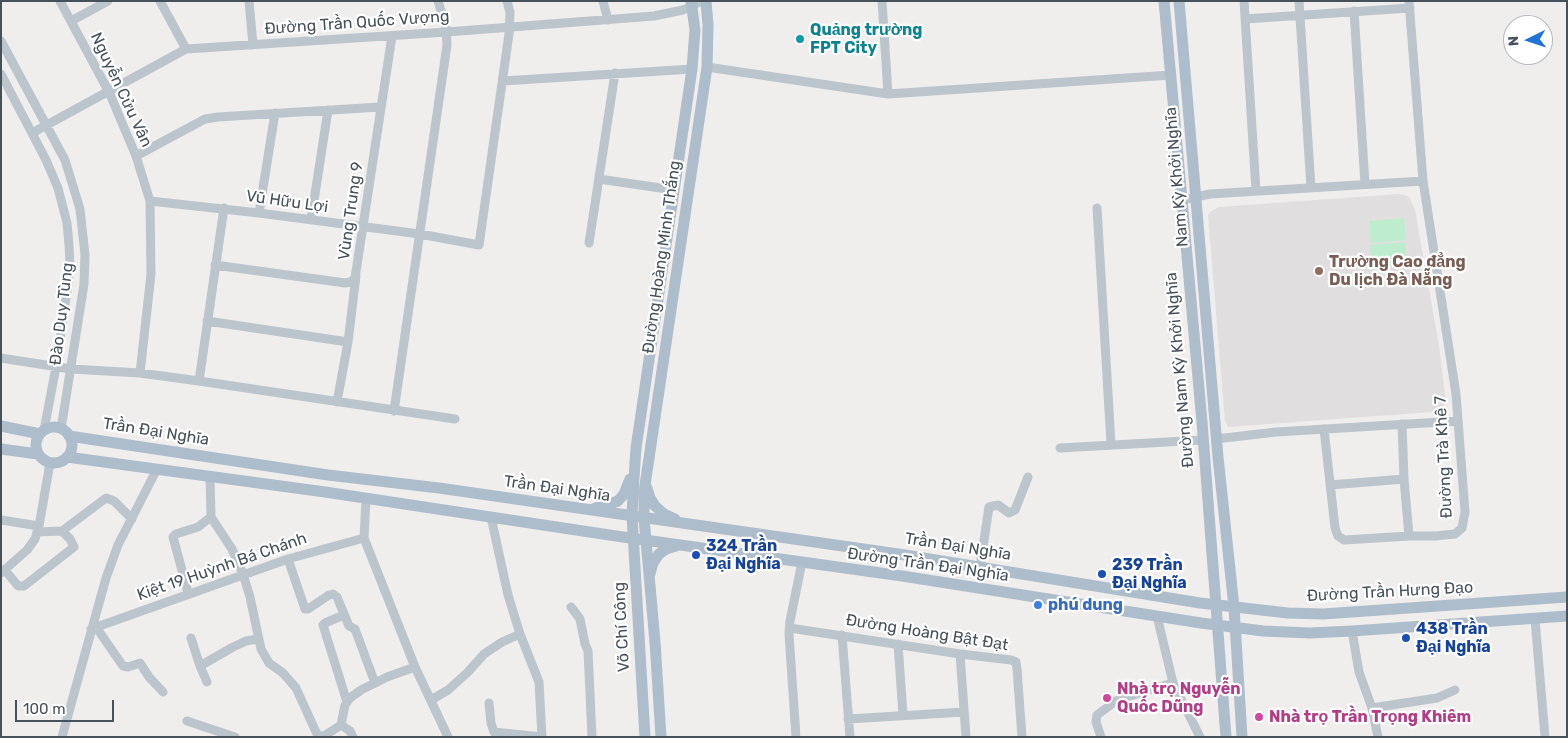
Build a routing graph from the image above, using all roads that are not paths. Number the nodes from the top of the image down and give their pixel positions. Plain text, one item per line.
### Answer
1 (60, 1) edge
2 (108, 1) edge
3 (160, 1) edge
4 (249, 1) edge
5 (438, 1) edge
6 (507, 1) edge
7 (602, 1) edge
8 (882, 1) edge
9 (1164, 1) edge
10 (1178, 1) edge
11 (1244, 1) edge
12 (1299, 1) edge
13 (698, 3) edge
14 (1410, 5) edge
15 (1354, 12) junction
16 (1300, 15) junction
17 (1245, 18) junction
18 (608, 20) junction
19 (71, 21) junction
20 (510, 27) junction
21 (447, 32) junction
22 (392, 36) junction
23 (1, 41) edge
24 (253, 45) junction
25 (186, 49) junction
26 (707, 67) junction
27 (692, 68) junction
28 (615, 73) junction
29 (1, 74) edge
30 (1171, 75) junction
31 (502, 81) junction
32 (109, 92) junction
33 (888, 94) junction
34 (380, 107) junction
35 (328, 110) junction
36 (274, 113) junction
37 (46, 126) junction
38 (32, 133) junction
39 (136, 156) junction
40 (599, 179) junction
41 (1423, 180) junction
42 (1365, 184) junction
43 (1311, 188) junction
44 (674, 190) junction
45 (1256, 191) junction
46 (688, 192) junction
47 (1196, 198) junction
48 (1182, 200) junction
49 (150, 201) junction
50 (224, 208) junction
51 (1097, 208) dead end
52 (259, 213) junction
53 (311, 220) junction
54 (363, 228) junction
55 (420, 234) junction
56 (589, 244) dead end
57 (215, 265) junction
58 (356, 276) junction
59 (207, 321) junction
60 (348, 342) junction
61 (1, 358) edge
62 (56, 367) junction
63 (71, 369) junction
64 (140, 374) junction
65 (199, 381) junction
66 (337, 402) junction
67 (394, 411) junction
68 (455, 419) dead end
69 (1458, 421) junction
70 (1402, 424) junction
71 (1, 426) edge
72 (1324, 429) junction
73 (42, 432) junction
74 (65, 433) junction
75 (1216, 439) junction
76 (1203, 440) junction
77 (1111, 444) junction
78 (636, 448) junction
79 (1060, 448) dead end
80 (1, 449) edge
81 (38, 454) junction
82 (67, 456) junction
83 (50, 463) junction
84 (157, 469) junction
85 (328, 475) junction
86 (210, 476) junction
87 (646, 477) junction
88 (1028, 477) dead end
89 (1404, 479) junction
90 (1330, 484) junction
91 (325, 492) junction
92 (366, 499) junction
93 (578, 508) junction
94 (491, 516) junction
95 (210, 517) junction
96 (638, 517) junction
97 (132, 519) junction
98 (1, 520) edge
99 (683, 523) junction
100 (38, 529) junction
101 (62, 531) junction
102 (1409, 536) junction
103 (364, 538) junction
104 (639, 539) junction
105 (684, 546) junction
106 (904, 555) junction
107 (288, 559) junction
108 (802, 562) junction
109 (980, 567) junction
110 (3, 572) edge
111 (243, 574) junction
112 (902, 576) junction
113 (650, 581) junction
114 (188, 594) junction
115 (1567, 597) edge
116 (1469, 604) junction
117 (1216, 605) junction
118 (571, 607) dead end
119 (1234, 607) junction
120 (344, 615) junction
121 (1157, 616) junction
122 (1567, 616) edge
123 (1535, 619) junction
124 (1470, 622) junction
125 (1218, 626) junction
126 (94, 628) junction
127 (790, 628) junction
128 (1235, 628) junction
129 (1352, 631) junction
130 (520, 634) junction
131 (842, 635) junction
132 (191, 638) dead end
133 (258, 639) junction
134 (898, 644) junction
135 (960, 654) junction
136 (200, 666) junction
137 (415, 667) junction
138 (207, 682) dead end
139 (375, 683) junction
140 (1173, 683) junction
141 (1455, 690) dead end
142 (163, 692) dead end
143 (431, 700) junction
144 (347, 702) junction
145 (489, 703) dead end
146 (1372, 708) junction
147 (964, 712) junction
148 (903, 715) junction
149 (848, 719) junction
150 (187, 721) dead end
151 (341, 725) junction
152 (62, 737) edge
153 (235, 737) edge
154 (353, 737) edge
155 (448, 737) edge
156 (592, 737) edge
157 (645, 737) edge
158 (661, 737) edge
159 (796, 737) edge
160 (850, 737) edge
161 (966, 737) edge
162 (1022, 737) edge
163 (1101, 737) edge
164 (1200, 737) edge
165 (1226, 737) edge
166 (1242, 737) edge
167 (1378, 737) edge
168 (1545, 737) edge

1 - 19 street, Nguyễn Cửu Vân
2 - 19 street
3 - 25 street
4 - 24 street
5 - 21 street
6 - 20 street
7 - 18 street
8 - 33 street
9 - 30 main road, Đường Nam Kỳ Khởi Nghĩa
10 - 47 main road, Nam Kỳ Khởi Nghĩa
11 - 17 street
12 - 16 street
13 - 18 street, Đường Trần Quốc Vượng
13 - 26 main road, Đường Hoàng Minh Thắng
13 - 27 main road, Đường Hoàng Minh Thắng
14 - 15 street
14 - 41 street, Đường Trà Khê 7
15 - 16 street
15 - 42 street
16 - 17 street
16 - 43 street
17 - 45 street
18 - 20 street, Đường Trần Quốc Vượng
19 - 32 street, Nguyễn Cửu Vân
20 - 21 street, Đường Trần Quốc Vượng
20 - 31 street
21 - 22 street, Đường Trần Quốc Vượng
21 - 55 street
22 - 24 street, Đường Trần Quốc Vượng
22 - 34 street, Vùng Trung 9
23 - 37 street, Đào Duy Tùng
24 - 25 street, Đường Trần Quốc Vượng
25 - 32 street, Đường Trần Quốc Vượng
26 - 33 street
26 - 46 main road, Đường Hoàng Minh Thắng
27 - 28 street
27 - 44 main road, Đường Hoàng Minh Thắng
28 - 31 street
28 - 40 street
29 - 38 street, Đào Duy Tùng
30 - 33 street
30 - 48 main road, Đường Nam Kỳ Khởi Nghĩa
31 - 55 street, Vũ Hữu Lợi
32 - 37 street, Đường Trần Quốc Vượng
32 - 39 street, Nguyễn Cửu Vân
34 - 35 street
34 - 54 street, Vùng Trung 9
35 - 36 street
35 - 53 street
36 - 39 street
36 - 52 street
37 - 38 street, Đường Trần Quốc Vượng
37 - 63 street, Đào Duy Tùng
38 - 62 street, Đào Duy Tùng
39 - 49 street, Nguyễn Cửu Vân
40 - 44 street
40 - 56 street
41 - 42 street
41 - 69 street, Đường Trà Khê 7
42 - 43 street
43 - 45 street
44 - 46 main road
44 - 78 main road, Đường Hoàng Minh Thắng
45 - 47 street
46 - 87 main road, Đường Hoàng Minh Thắng
47 - 48 street
47 - 75 main road, Nam Kỳ Khởi Nghĩa
48 - 76 main road, Đường Nam Kỳ Khởi Nghĩa
49 - 50 street, Vũ Hữu Lợi
49 - 64 street, Nguyễn Cửu Vân
50 - 52 street, Vũ Hữu Lợi
50 - 57 street
51 - 77 street
52 - 53 street, Vũ Hữu Lợi
53 - 54 street, Vũ Hữu Lợi
54 - 55 street, Vũ Hữu Lợi
54 - 58 street, Vùng Trung 9
55 - 67 street
57 - 58 street, Vùng Trung 9
57 - 59 street
58 - 60 street
59 - 60 street
59 - 65 street
60 - 66 street
61 - 62 street
62 - 63 street
62 - 73 street, Đào Duy Tùng
63 - 64 street
63 - 74 street, Đào Duy Tùng
64 - 65 street
65 - 66 street
66 - 67 street
67 - 68 street
69 - 70 street
69 - 102 street, Đường Trà Khê 7
70 - 72 street
70 - 89 street
71 - 73 main road
72 - 75 street
72 - 90 street, Đường Trà Khê 7
73 - 74 main road
73 - 81 main road
74 - 82 main road
74 - 85 main road, Trần Đại Nghĩa
75 - 76 main road
75 - 119 main road, Đường Nam Kỳ Khởi Nghĩa
76 - 77 street
76 - 117 main road, Đường Nam Kỳ Khởi Nghĩa
77 - 79 street
78 - 93 main road
78 - 96 main road, Đường Hoàng Minh Thắng
80 - 81 main road
81 - 83 main road
82 - 83 main road
82 - 84 main road
83 - 100 street
84 - 86 main road
84 - 97 street
85 - 91 main road
85 - 93 main road, Trần Đại Nghĩa
86 - 91 main road
86 - 95 street
87 - 96 main road, Đường Hoàng Minh Thắng
87 - 99 main road
88 - 109 street
89 - 90 street
89 - 102 street
90 - 102 street, Đường Trà Khê 7
91 - 92 main road
92 - 94 main road
92 - 103 street
93 - 96 main road, Trần Đại Nghĩa
94 - 104 main road, Đường Trần Đại Nghĩa
94 - 130 street
95 - 111 street
95 - 114 street
96 - 99 main road, Trần Đại Nghĩa
96 - 104 main road, Võ Chí Công
97 - 101 street
97 - 126 street
98 - 100 street
99 - 106 main road, Trần Đại Nghĩa
100 - 101 street
100 - 110 street
101 - 110 street
103 - 107 street, Kiệt 19 Huỳnh Bá Chánh
103 - 137 street
104 - 105 main road, Đường Trần Đại Nghĩa
104 - 113 main road, Võ Chí Công
104 - 157 main road, Võ Chí Công
105 - 108 main road, Đường Trần Đại Nghĩa
105 - 113 main road
106 - 109 main road, Trần Đại Nghĩa
106 - 112 main road
107 - 111 street, Kiệt 19 Huỳnh Bá Chánh
107 - 120 street
108 - 112 main road, Đường Trần Đại Nghĩa
108 - 127 street
109 - 117 main road, Trần Đại Nghĩa
111 - 114 street, Kiệt 19 Huỳnh Bá Chánh
111 - 133 street
112 - 121 main road, Đường Trần Đại Nghĩa
113 - 158 main road, Võ Chí Công
114 - 126 street, Kiệt 19 Huỳnh Bá Chánh
115 - 116 main road, Đường Trần Hưng Đạo
116 - 119 main road, Đường Trần Hưng Đạo
116 - 124 main road
117 - 119 main road, Đường Trần Hưng Đạo
117 - 125 main road, Đường Nam Kỳ Khởi Nghĩa
118 - 156 street
119 - 128 main road, Đường Nam Kỳ Khởi Nghĩa
120 - 139 street
120 - 144 street
121 - 125 main road, Đường Trần Đại Nghĩa
121 - 140 street
122 - 123 main road
123 - 124 main road
123 - 168 street
124 - 129 main road
125 - 128 main road, Đường Trần Đại Nghĩa
125 - 165 main road, Đường Nam Kỳ Khởi Nghĩa
126 - 142 street
126 - 152 street
127 - 131 street, Đường Hoàng Bật Đạt
127 - 159 street
128 - 129 main road
128 - 166 main road, Đường Nam Kỳ Khởi Nghĩa
129 - 146 street
130 - 143 street
130 - 145 street
131 - 134 street, Đường Hoàng Bật Đạt
131 - 149 street
132 - 136 street
133 - 136 street
133 - 151 street
134 - 135 street, Đường Hoàng Bật Đạt
134 - 148 street
135 - 147 street
135 - 162 street, Đường Hoàng Bật Đạt
136 - 138 street
137 - 139 street
137 - 143 street
139 - 144 street
140 - 163 street
140 - 164 street
141 - 146 street
143 - 155 street
144 - 151 street
146 - 167 street
147 - 148 street
147 - 161 street
148 - 149 street
149 - 160 street
150 - 153 street
151 - 154 street

